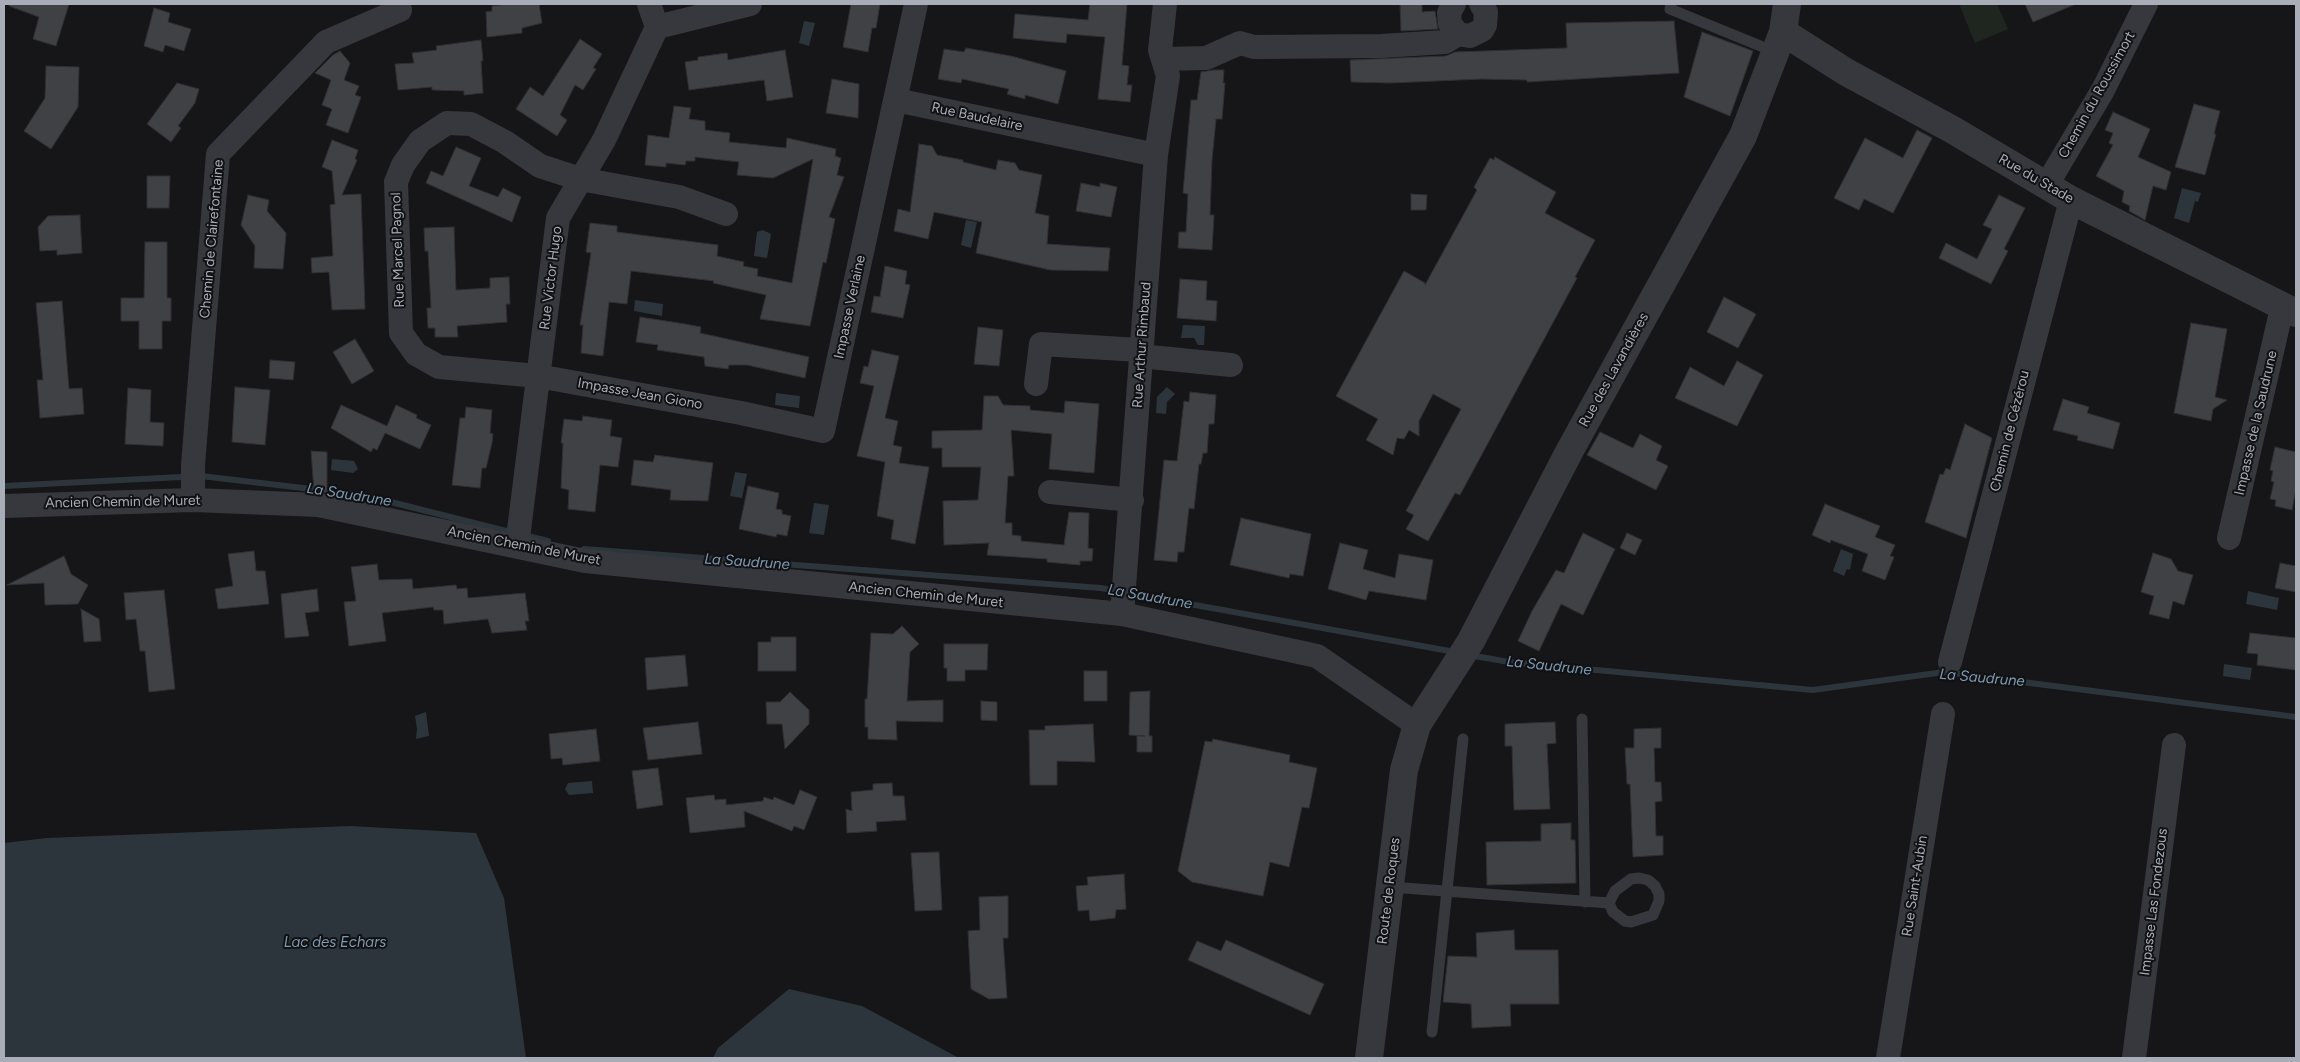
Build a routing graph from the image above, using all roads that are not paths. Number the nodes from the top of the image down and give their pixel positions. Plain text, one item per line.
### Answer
1 (650, 4) edge
2 (750, 4) edge
3 (916, 4) edge
4 (1165, 4) edge
5 (1454, 4) edge
6 (1482, 4) edge
7 (1671, 4) edge
8 (1787, 4) edge
9 (2146, 4) edge
10 (400, 10) dead end
11 (657, 27) junction
12 (1458, 34) junction
13 (1780, 42) junction
14 (1166, 68) junction
15 (896, 100) junction
16 (1156, 155) junction
17 (580, 179) junction
18 (2046, 186) junction
19 (2070, 200) junction
20 (726, 214) dead end
21 (2289, 311) edge
22 (1140, 353) junction
23 (1231, 366) dead end
24 (538, 376) junction
25 (1036, 384) dead end
26 (741, 413) joint
27 (193, 483) junction
28 (1050, 492) dead end
29 (1132, 500) junction
30 (4, 506) edge
31 (2229, 538) dead end
32 (517, 546) junction
33 (1122, 614) junction
34 (1950, 662) dead end
35 (1943, 714) dead end
36 (1582, 719) dead end
37 (1417, 725) junction
38 (1464, 739) dead end
39 (2174, 745) dead end
40 (1390, 887) junction
41 (1446, 892) junction
42 (1585, 902) junction
43 (1609, 903) junction
44 (1432, 1032) dead end
45 (1369, 1058) edge
46 (1888, 1058) edge
47 (2134, 1058) edge

1 - 11 street
2 - 11 street
3 - 15 street
4 - 14 street, Rue Arthur Rimbaud
5 - 12 street
6 - 12 street
7 - 13 lane
8 - 13 street, Rue des Lavandières
9 - 18 street, Chemin du Roussimort
10 - 27 street, Chemin de Clairefontaine
11 - 17 street, Rue Victor Hugo
12 - 14 street
13 - 18 street, Rue du Stade
13 - 37 street, Rue des Lavandières
14 - 16 street, Rue Arthur Rimbaud
15 - 16 street, Rue Baudelaire
15 - 26 street, Impasse Verlaine
16 - 22 street, Rue Arthur Rimbaud
17 - 20 street, Rue Marcel Pagnol
17 - 24 street, Rue Victor Hugo
17 - 24 street, Rue Marcel Pagnol
18 - 19 street, Rue du Stade
19 - 21 street, Rue du Stade
19 - 34 street, Chemin de Cézérou
21 - 31 street, Impasse de la Saudrune
22 - 23 street
22 - 25 street
22 - 29 street, Rue Arthur Rimbaud
24 - 26 street, Impasse Jean Giono
24 - 32 street, Rue Victor Hugo
27 - 30 street, Ancien Chemin de Muret
27 - 32 street, Ancien Chemin de Muret
28 - 29 street
29 - 33 street, Rue Arthur Rimbaud
32 - 33 street, Ancien Chemin de Muret
33 - 37 street, Ancien Chemin de Muret
35 - 46 street, Rue Saint-Aubin
36 - 42 lane
37 - 40 street, Route de Roques
38 - 41 lane
39 - 47 street, Impasse Las Fondezous
40 - 41 lane
40 - 45 street, Route de Roques
41 - 42 lane
41 - 44 lane
42 - 43 lane
43 - 43 lane

